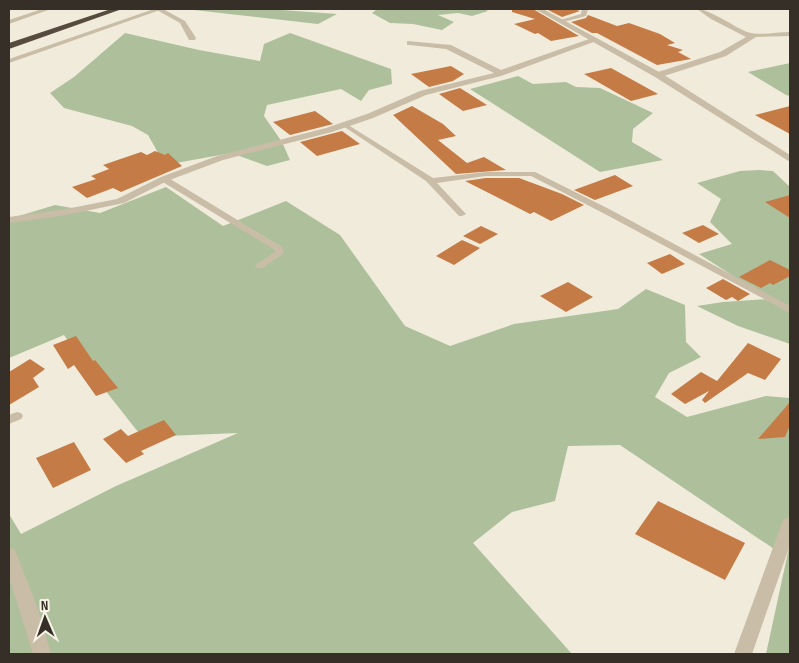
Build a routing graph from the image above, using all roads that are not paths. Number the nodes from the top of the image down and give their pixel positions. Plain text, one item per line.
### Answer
1 (22, 9) edge
2 (48, 9) edge
3 (90, 9) edge
4 (118, 9) edge
5 (159, 9) edge
6 (538, 9) edge
7 (585, 9) edge
8 (700, 9) edge
9 (9, 20) edge
10 (560, 21) junction
11 (52, 22) dead end
12 (790, 34) edge
13 (746, 35) junction
14 (192, 38) dead end
15 (595, 40) junction
16 (410, 43) dead end
17 (9, 46) edge
18 (9, 61) edge
19 (500, 73) junction
20 (658, 75) junction
21 (345, 125) junction
22 (790, 159) edge
23 (164, 179) junction
24 (431, 181) junction
25 (462, 214) dead end
26 (9, 220) edge
27 (260, 266) dead end
28 (790, 310) edge
29 (790, 523) edge
30 (9, 555) edge
31 (42, 654) edge
32 (743, 654) edge

1 - 9 street
2 - 9 street
3 - 11 highway
4 - 17 highway
5 - 14 street
5 - 18 street
6 - 10 street
7 - 10 street
8 - 13 street
10 - 15 street
12 - 13 street
13 - 20 street
15 - 19 street
15 - 20 street
16 - 19 street
19 - 21 street
20 - 22 street
21 - 23 street
21 - 24 lane
23 - 26 street
23 - 27 lane
24 - 25 lane
24 - 28 lane
29 - 32 street
30 - 31 street

